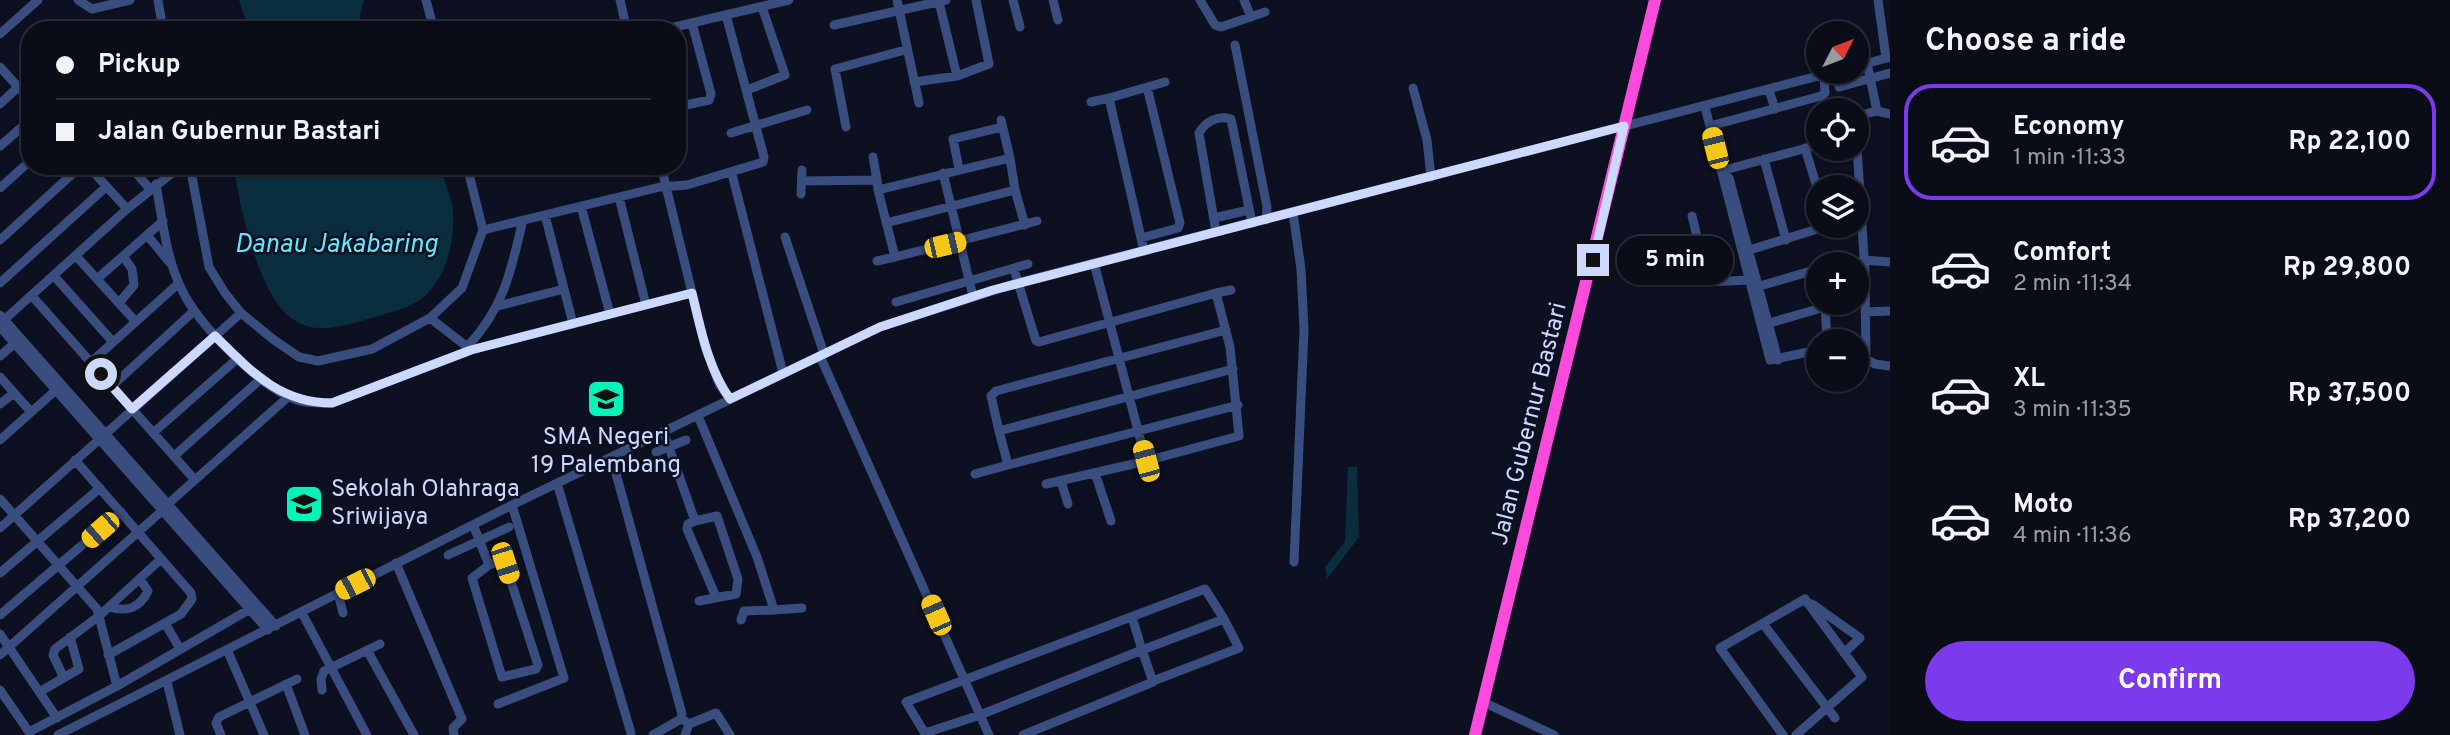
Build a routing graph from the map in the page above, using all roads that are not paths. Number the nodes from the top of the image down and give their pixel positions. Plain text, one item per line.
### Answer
1 (38, 0) edge
2 (78, 0) edge
3 (130, 0) edge
4 (159, 0) edge
5 (426, 0) edge
6 (620, 0) edge
7 (789, 0) edge
8 (897, 0) edge
9 (976, 0) edge
10 (1013, 0) edge
11 (1053, 0) edge
12 (1200, 0) edge
13 (1244, 0) edge
14 (1656, 0) edge
15 (1878, 0) edge
16 (942, 1) edge
17 (88, 4) edge
18 (762, 7) junction
19 (899, 11) junction
20 (1890, 11) edge
21 (1265, 12) dead end
22 (1880, 13) junction
23 (726, 15) junction
24 (1251, 17) junction
25 (1058, 20) dead end
26 (162, 21) edge
27 (432, 21) edge
28 (625, 21) edge
29 (692, 23) junction
30 (686, 24) edge
31 (834, 25) dead end
32 (1020, 27) dead end
33 (0, 34) edge
34 (1235, 45) dead end
35 (905, 50) junction
36 (1888, 57) edge
37 (1869, 62) edge
38 (0, 67) edge
39 (1869, 71) edge
40 (1890, 73) edge
41 (957, 76) junction
42 (1871, 79) junction
43 (1806, 80) edge
44 (914, 82) junction
45 (1165, 82) dead end
46 (1824, 84) edge
47 (18, 87) junction
48 (1147, 87) junction
49 (1839, 87) dead end
50 (1413, 88) dead end
51 (21, 90) edge
52 (747, 90) junction
53 (1769, 90) junction
54 (1109, 97) junction
55 (1091, 102) dead end
56 (919, 103) dead end
57 (0, 104) edge
58 (686, 104) dead end
59 (1705, 107) junction
60 (1774, 109) junction
61 (807, 110) dead end
62 (1877, 111) junction
63 (1869, 113) edge
64 (1890, 114) edge
65 (756, 124) junction
66 (1629, 125) junction
67 (1710, 126) junction
68 (846, 127) dead end
69 (21, 128) edge
70 (731, 133) dead end
71 (0, 146) edge
72 (1805, 148) joint
73 (873, 157) dead end
74 (1010, 158) junction
75 (1765, 159) junction
76 (1858, 161) edge
77 (21, 169) edge
78 (959, 169) junction
79 (802, 170) dead end
80 (1724, 170) junction
81 (943, 173) junction
82 (732, 174) junction
83 (72, 175) edge
84 (97, 175) edge
85 (140, 175) edge
86 (166, 175) edge
87 (192, 175) edge
88 (469, 175) edge
89 (663, 175) edge
90 (1813, 175) edge
91 (1431, 177) junction
92 (802, 181) junction
93 (878, 185) junction
94 (107, 187) junction
95 (153, 187) junction
96 (666, 187) junction
97 (0, 188) edge
98 (1015, 190) junction
99 (801, 194) dead end
100 (619, 197) junction
101 (581, 206) junction
102 (951, 206) junction
103 (127, 209) junction
104 (1249, 210) junction
105 (1293, 213) junction
106 (545, 215) junction
107 (1692, 216) dead end
108 (1214, 218) junction
109 (523, 220) junction
110 (1266, 220) junction
111 (163, 221) junction
112 (1037, 221) dead end
113 (886, 223) junction
114 (1252, 223) junction
115 (1025, 225) junction
116 (483, 230) junction
117 (1216, 232) junction
118 (1806, 233) edge
119 (147, 235) junction
120 (785, 237) dead end
121 (1141, 238) junction
122 (0, 240) edge
123 (1786, 240) junction
124 (960, 242) junction
125 (1144, 251) junction
126 (1745, 251) junction
127 (1864, 252) edge
128 (76, 256) junction
129 (123, 256) junction
130 (895, 257) junction
131 (1869, 260) edge
132 (877, 261) dead end
133 (1890, 262) edge
134 (1094, 263) junction
135 (1028, 264) dead end
136 (173, 267) junction
137 (1014, 269) junction
138 (1806, 273) edge
139 (54, 276) junction
140 (989, 276) junction
141 (97, 279) junction
142 (970, 281) junction
143 (0, 283) edge
144 (179, 283) junction
145 (1017, 283) junction
146 (1753, 285) junction
147 (564, 289) junction
148 (993, 290) junction
149 (1231, 290) dead end
150 (692, 293) junction
151 (1216, 293) junction
152 (32, 296) junction
153 (974, 296) junction
154 (896, 302) dead end
155 (119, 303) junction
156 (646, 305) junction
157 (498, 306) junction
158 (194, 310) junction
159 (1806, 311) edge
160 (1890, 311) edge
161 (1869, 312) edge
162 (241, 313) junction
163 (610, 314) junction
164 (1865, 315) edge
165 (430, 318) junction
166 (1, 321) edge
167 (136, 322) junction
168 (1110, 322) junction
169 (573, 324) junction
170 (1765, 324) junction
171 (1226, 330) junction
172 (215, 336) junction
173 (113, 342) junction
174 (15, 343) junction
175 (469, 348) junction
176 (1806, 353) edge
177 (822, 355) junction
178 (0, 356) edge
179 (238, 358) junction
180 (1119, 359) junction
181 (90, 362) junction
182 (1890, 366) edge
183 (1233, 369) junction
184 (783, 373) junction
185 (0, 377) edge
186 (262, 378) junction
187 (112, 386) junction
188 (56, 390) junction
189 (14, 393) junction
190 (1129, 396) junction
191 (288, 397) junction
192 (730, 399) junction
193 (0, 404) edge
194 (1238, 405) junction
195 (132, 409) junction
196 (31, 412) junction
197 (698, 416) junction
198 (1138, 429) junction
199 (999, 431) junction
200 (153, 433) junction
201 (664, 433) junction
202 (102, 436) junction
203 (0, 440) edge
204 (686, 440) dead end
205 (669, 449) junction
206 (656, 453) dead end
207 (174, 456) junction
208 (612, 459) junction
209 (75, 460) junction
210 (1146, 461) junction
211 (1008, 465) junction
212 (1095, 473) junction
213 (975, 474) dead end
214 (195, 480) junction
215 (1062, 481) junction
216 (557, 483) junction
217 (1046, 484) dead end
218 (100, 488) junction
219 (0, 499) edge
220 (1068, 504) dead end
221 (512, 506) junction
222 (165, 507) junction
223 (121, 512) junction
224 (14, 515) junction
225 (695, 521) junction
226 (1111, 521) dead end
227 (0, 527) edge
228 (474, 527) junction
229 (509, 527) dead end
230 (137, 531) junction
231 (480, 540) junction
232 (37, 541) junction
233 (448, 555) dead end
234 (161, 559) junction
235 (1294, 562) dead end
236 (396, 563) junction
237 (59, 565) junction
238 (489, 565) junction
239 (0, 573) edge
240 (140, 579) junction
241 (78, 587) junction
242 (338, 593) junction
243 (716, 597) junction
244 (1805, 599) junction
245 (699, 601) dead end
246 (109, 607) junction
247 (802, 608) dead end
248 (250, 609) junction
249 (774, 610) junction
250 (302, 613) junction
251 (343, 613) dead end
252 (0, 615) edge
253 (99, 615) junction
254 (1132, 617) junction
255 (1224, 619) junction
256 (741, 620) dead end
257 (165, 623) junction
258 (1763, 625) junction
259 (272, 628) junction
260 (0, 634) edge
261 (70, 637) junction
262 (380, 644) dead end
263 (10, 647) junction
264 (180, 649) junction
265 (367, 650) junction
266 (1142, 650) junction
267 (228, 652) junction
268 (1844, 653) junction
269 (0, 655) edge
270 (108, 655) junction
271 (331, 667) junction
272 (63, 677) junction
273 (297, 679) dead end
274 (965, 681) junction
275 (1153, 681) junction
276 (167, 682) junction
277 (286, 684) junction
278 (117, 686) junction
279 (0, 690) edge
280 (322, 690) dead end
281 (41, 691) junction
282 (251, 701) junction
283 (1483, 702) junction
284 (498, 704) dead end
285 (1826, 708) junction
286 (980, 715) junction
287 (57, 718) junction
288 (1835, 718) dead end
289 (685, 721) junction
290 (631, 733) dead end
291 (63, 734) edge
292 (925, 734) edge
293 (180, 735) edge
294 (221, 735) edge
295 (264, 735) edge
296 (305, 735) edge
297 (367, 735) edge
298 (414, 735) edge
299 (454, 735) edge
300 (653, 735) edge
301 (685, 735) edge
302 (730, 735) edge
303 (989, 735) edge
304 (1023, 735) edge
305 (1475, 735) edge
306 (1554, 735) edge
307 (1783, 735) edge
308 (1796, 735) edge

1 - 33 street
2 - 17 street
3 - 17 street
4 - 26 street
5 - 27 street
6 - 28 street
7 - 18 street
8 - 19 street
9 - 41 street
10 - 32 street
11 - 25 street
12 - 24 street
13 - 24 street
14 - 66 highway, Jalan Gubernur Bastari
15 - 22 street
16 - 19 street
16 - 41 street
18 - 23 street
18 - 52 street
19 - 31 street
19 - 35 street
20 - 22 street
21 - 24 street
22 - 36 street
23 - 29 street
23 - 52 street
29 - 30 street
29 - 58 street
34 - 110 street
35 - 44 street
35 - 68 street
36 - 37 street
38 - 47 street
39 - 42 street
40 - 42 street
41 - 44 street
42 - 49 street
42 - 62 street
43 - 53 street
44 - 56 street
45 - 48 street
46 - 60 street
47 - 51 street
47 - 57 street
48 - 54 street
48 - 121 street
50 - 91 street
52 - 65 street
53 - 59 street
53 - 60 street
54 - 55 street
54 - 121 street
59 - 66 street
59 - 67 street
60 - 67 street
61 - 65 street
62 - 63 street
62 - 64 street
65 - 70 street
65 - 82 street
66 - 91 street
66 - 283 highway, Jalan Gubernur Bastari
67 - 80 street
69 - 71 street
72 - 75 street
72 - 90 street
73 - 93 street
74 - 78 street
74 - 78 street
74 - 98 street
75 - 80 street
75 - 123 street
76 - 127 street
77 - 97 street
78 - 81 street
79 - 92 street
80 - 126 street
81 - 93 street
81 - 102 street
82 - 96 street
82 - 184 street
83 - 122 street
84 - 94 street
85 - 95 street
86 - 95 street
87 - 162 street
88 - 116 street
89 - 96 street
91 - 105 street
92 - 93 street
92 - 99 street
93 - 113 street
94 - 103 street
94 - 143 street
95 - 103 street
95 - 111 street
96 - 100 street
96 - 150 street
98 - 102 street
98 - 115 street
100 - 101 street
100 - 156 street
101 - 106 street
101 - 163 street
102 - 113 street
102 - 124 street
103 - 128 street
104 - 108 street
104 - 108 street
104 - 114 street
105 - 110 street
105 - 235 street
106 - 109 street
106 - 147 street
107 - 146 street
108 - 117 street
109 - 116 street
109 - 157 street
110 - 114 street
111 - 119 street
111 - 136 street
112 - 115 street
113 - 130 street
114 - 117 street
115 - 124 street
116 - 165 street
117 - 125 street
118 - 123 street
119 - 129 street
119 - 136 street
120 - 177 street
121 - 125 street
123 - 126 street
124 - 130 street
124 - 142 street
125 - 134 street
126 - 146 street
128 - 139 street
128 - 141 street
129 - 141 street
129 - 155 street
130 - 132 street
131 - 133 street
134 - 145 street
134 - 168 street
135 - 137 street
136 - 144 street
137 - 140 street
137 - 145 street
138 - 146 street
139 - 152 street
139 - 173 street
140 - 142 street
140 - 148 street
141 - 155 street
142 - 153 street
142 - 154 street
144 - 158 street
144 - 167 street
145 - 148 street
145 - 168 street
146 - 170 street
147 - 157 street
147 - 169 street
148 - 153 street
149 - 151 street
150 - 156 street
150 - 192 street
151 - 168 street
151 - 171 street
152 - 166 street
152 - 181 street
153 - 177 street
155 - 167 street
156 - 163 street
157 - 175 street
158 - 172 street
158 - 187 street
159 - 170 street
160 - 161 street
162 - 165 street
162 - 172 street
163 - 169 street
164 - 182 street
165 - 175 street
166 - 174 street
166 - 202 street
167 - 173 street
168 - 180 street
169 - 175 street
170 - 176 street
171 - 180 street
171 - 183 street
172 - 179 street
172 - 195 street
173 - 181 street
174 - 178 street
174 - 188 street
175 - 191 street
177 - 184 street
177 - 274 street
179 - 186 street
179 - 200 street
180 - 190 street
180 - 199 street
181 - 187 street
183 - 190 street
183 - 194 street
184 - 192 street
185 - 189 street
186 - 191 street
186 - 207 street
187 - 195 street
188 - 196 street
188 - 202 street
189 - 193 street
189 - 196 street
190 - 198 street
190 - 199 street
191 - 214 street
192 - 197 street
194 - 198 street
194 - 210 street
195 - 200 street
195 - 202 street
196 - 203 street
197 - 201 street
197 - 249 street
198 - 210 street
198 - 211 street
199 - 211 street
200 - 207 street
201 - 205 street
201 - 208 street
202 - 209 street
202 - 222 street
204 - 205 street
205 - 206 street
205 - 225 street
207 - 214 street
208 - 216 street
208 - 289 street
209 - 218 street
209 - 224 street
210 - 212 street
211 - 213 street
212 - 215 street
212 - 226 street
214 - 222 street
215 - 217 street
215 - 220 street
216 - 221 street
216 - 290 street
218 - 223 street
218 - 232 street
219 - 224 street
221 - 228 street
221 - 284 street
222 - 230 street
222 - 248 street
222 - 259 street
223 - 230 street
223 - 237 street
224 - 227 street
224 - 232 street
225 - 243 street
225 - 243 street
228 - 231 street
228 - 236 street
229 - 231 street
230 - 234 street
230 - 241 street
231 - 233 street
231 - 238 street
232 - 237 street
232 - 239 street
234 - 240 street
234 - 257 street
236 - 242 street
236 - 299 street
237 - 241 street
237 - 252 street
238 - 238 street
240 - 246 street
240 - 246 street
241 - 253 street
241 - 263 street
242 - 250 street
242 - 251 street
243 - 245 street
244 - 258 street
244 - 268 street
244 - 268 street
246 - 253 street
247 - 249 street
248 - 259 street
248 - 264 street
249 - 256 street
250 - 259 street
250 - 271 street
253 - 261 street
253 - 270 street
254 - 255 street
254 - 266 street
254 - 274 street
255 - 266 street
255 - 275 street
257 - 264 street
257 - 270 street
258 - 285 street
258 - 307 street
259 - 267 street
260 - 263 street
261 - 272 street
261 - 272 street
262 - 265 street
263 - 269 street
263 - 281 street
264 - 278 street
265 - 271 street
265 - 298 street
266 - 275 street
266 - 286 street
267 - 276 street
267 - 282 street
268 - 285 street
270 - 278 street
271 - 280 street
271 - 297 street
272 - 281 street
273 - 277 street
274 - 286 street
274 - 292 street
275 - 304 street
276 - 291 street
276 - 293 street
277 - 282 street
277 - 296 street
278 - 287 street
279 - 287 street
281 - 287 street
282 - 294 street
282 - 295 street
283 - 305 highway, Jalan Gubernur Bastari
283 - 306 street
285 - 288 street
285 - 308 street
286 - 292 street
286 - 303 street
289 - 300 street
289 - 301 street
289 - 302 street

